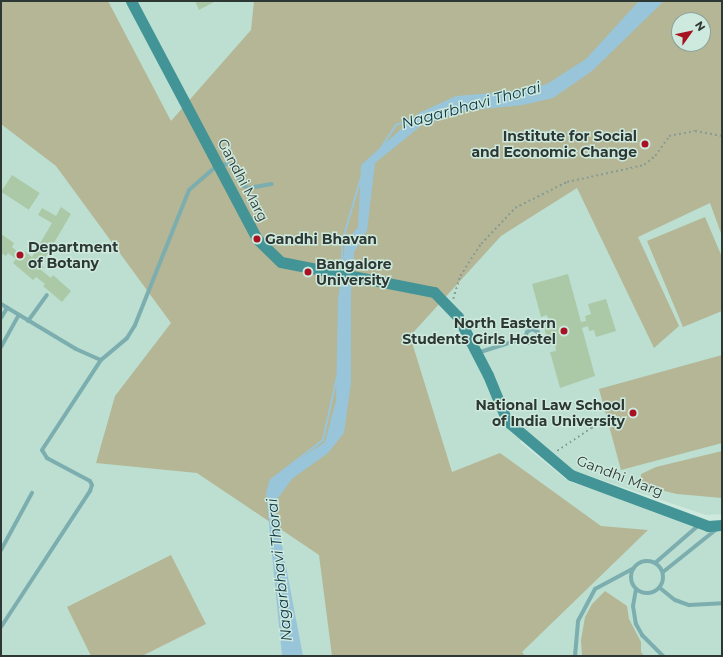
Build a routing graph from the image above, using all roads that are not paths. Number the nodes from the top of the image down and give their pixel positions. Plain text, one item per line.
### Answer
1 (131, 1) edge
2 (218, 165) junction
3 (272, 184) dead end
4 (47, 295) dead end
5 (1, 304) edge
6 (7, 308) junction
7 (20, 315) junction
8 (1, 318) edge
9 (28, 320) junction
10 (525, 338) dead end
11 (1, 347) edge
12 (477, 353) junction
13 (101, 360) junction
14 (32, 493) dead end
15 (701, 523) junction
16 (722, 525) edge
17 (1, 550) edge
18 (655, 563) junction
19 (634, 568) junction
20 (663, 572) junction
21 (660, 588) junction
22 (636, 589) junction
23 (722, 603) edge
24 (1, 627) edge
25 (575, 656) edge
26 (663, 656) edge

1 - 2 main road, Gandhi Marg
2 - 3 lane
2 - 12 main road, Gandhi Marg
2 - 13 lane
4 - 9 lane
5 - 6 lane
6 - 7 lane
6 - 8 lane
7 - 9 lane
7 - 11 lane
9 - 13 lane
10 - 12 lane
12 - 15 main road, Gandhi Marg
13 - 24 lane
14 - 17 lane
15 - 16 main road, Gandhi Marg
15 - 18 lane
16 - 20 lane
18 - 19 lane
18 - 20 lane
19 - 22 lane
19 - 25 lane
20 - 21 lane
21 - 22 lane
21 - 23 lane
22 - 26 lane

